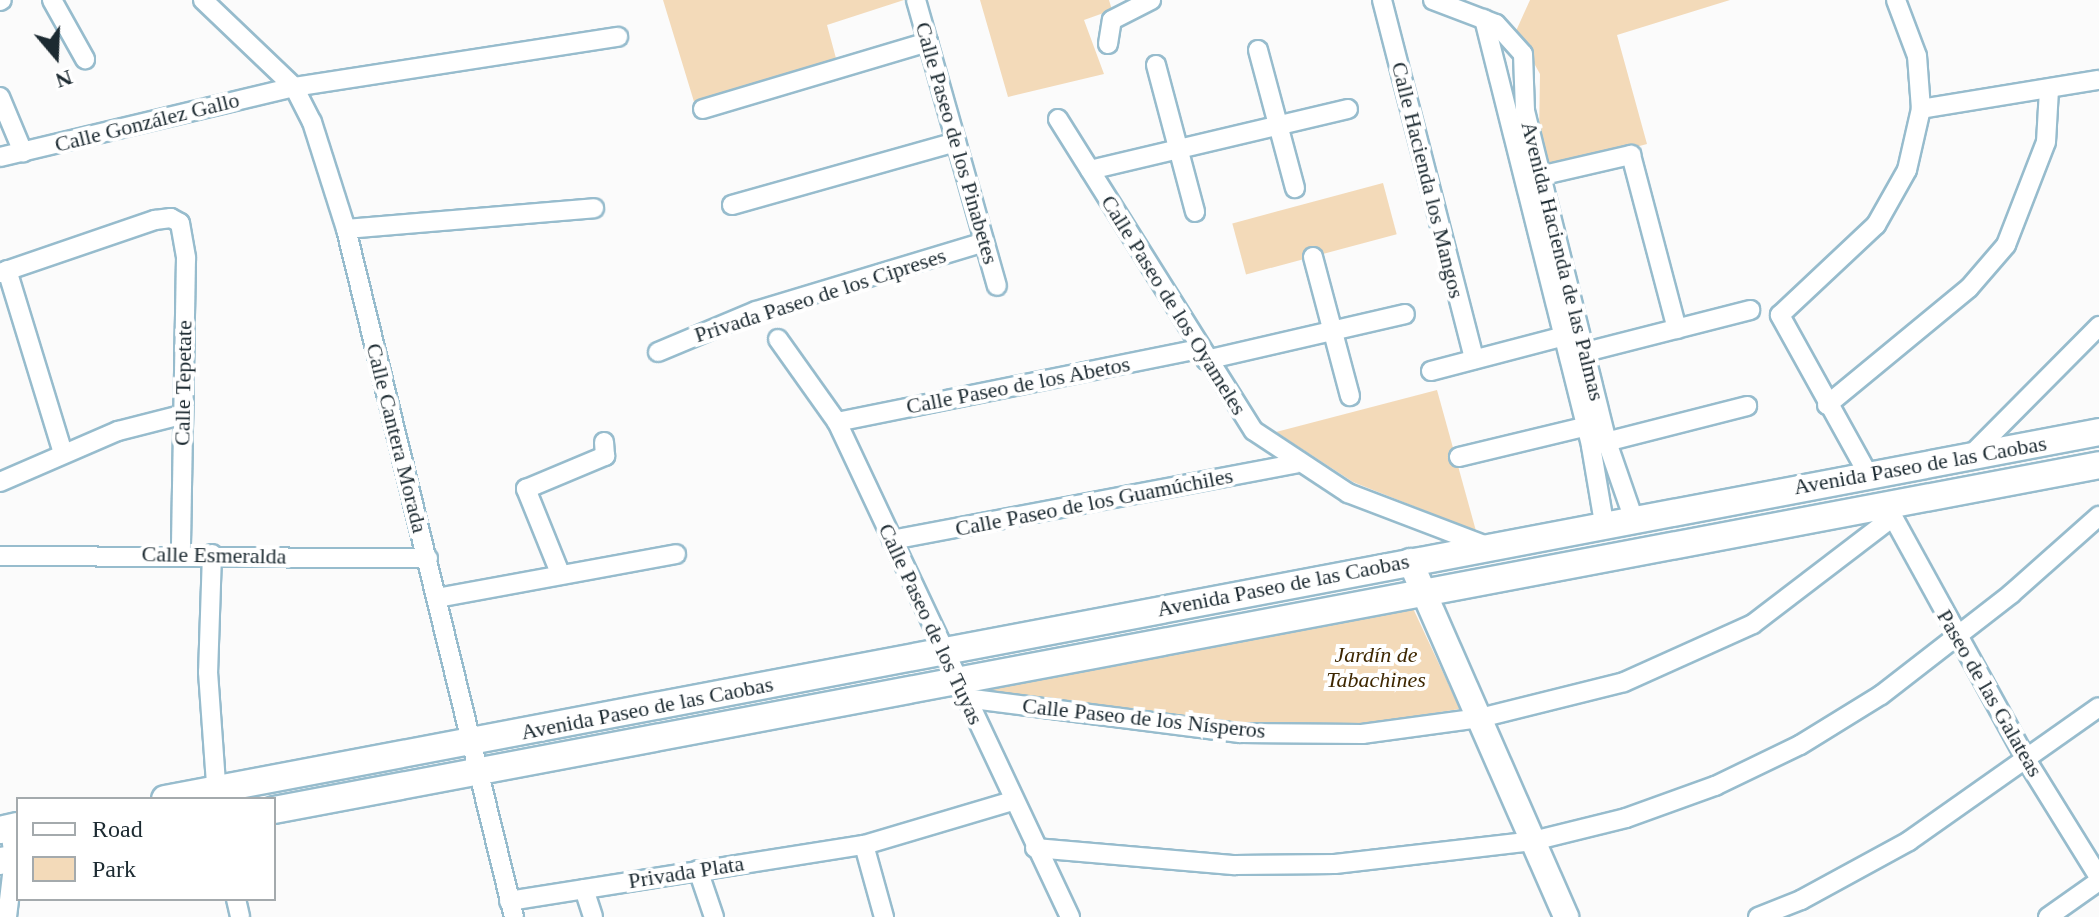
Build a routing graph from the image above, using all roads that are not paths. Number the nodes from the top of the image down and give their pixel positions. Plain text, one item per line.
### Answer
1 (52, 0) edge
2 (203, 0) edge
3 (916, 0) edge
4 (1151, 0) edge
5 (1382, 0) edge
6 (1433, 0) edge
7 (1896, 0) edge
8 (1484, 19) junction
9 (618, 37) dead end
10 (928, 42) junction
11 (1108, 44) dead end
12 (1258, 50) dead end
13 (85, 59) dead end
14 (1156, 65) dead end
15 (2099, 80) edge
16 (294, 87) junction
17 (2049, 90) junction
18 (0, 97) edge
19 (703, 109) dead end
20 (1348, 109) dead end
21 (1921, 109) junction
22 (1058, 119) dead end
23 (1278, 126) junction
24 (956, 142) junction
25 (1179, 149) junction
26 (23, 152) junction
27 (0, 157) edge
28 (1090, 170) junction
29 (1533, 177) junction
30 (1295, 188) dead end
31 (732, 205) dead end
32 (594, 208) dead end
33 (1195, 212) dead end
34 (346, 229) junction
35 (984, 242) junction
36 (1313, 257) dead end
37 (3, 271) edge
38 (997, 286) dead end
39 (1750, 310) dead end
40 (1405, 314) dead end
41 (2099, 326) edge
42 (1677, 329) junction
43 (1332, 331) junction
44 (1572, 334) junction
45 (778, 339) dead end
46 (658, 352) dead end
47 (1202, 355) junction
48 (1577, 355) junction
49 (1474, 359) junction
50 (1431, 371) dead end
51 (1350, 396) dead end
52 (1827, 405) junction
53 (1747, 406) dead end
54 (181, 415) junction
55 (837, 422) junction
56 (1594, 424) junction
57 (2099, 432) edge
58 (604, 442) dead end
59 (1599, 444) junction
60 (63, 453) junction
61 (1459, 457) dead end
62 (1968, 458) junction
63 (1296, 464) junction
64 (2099, 465) edge
65 (1868, 474) junction
66 (0, 482) edge
67 (1757, 494) junction
68 (1631, 510) junction
69 (1889, 511) junction
70 (1603, 516) junction
71 (2099, 516) edge
72 (1764, 529) junction
73 (892, 540) junction
74 (1487, 546) junction
75 (181, 553) junction
76 (212, 554) junction
77 (676, 554) dead end
78 (0, 556) edge
79 (428, 558) junction
80 (1410, 561) junction
81 (560, 573) junction
82 (1425, 595) junction
83 (437, 598) junction
84 (1957, 637) junction
85 (944, 652) junction
86 (962, 690) junction
87 (2099, 707) edge
88 (1480, 718) junction
89 (467, 742) junction
90 (2027, 761) junction
91 (475, 772) junction
92 (216, 794) edge
93 (185, 797) edge
94 (1013, 801) junction
95 (276, 810) edge
96 (9, 828) edge
97 (1533, 841) junction
98 (864, 845) junction
99 (1035, 848) junction
100 (11, 859) edge
101 (698, 870) junction
102 (2099, 879) edge
103 (584, 889) junction
104 (511, 909) edge
105 (7, 917) edge
106 (593, 917) edge
107 (714, 917) edge
108 (884, 917) edge
109 (1070, 917) edge
110 (1566, 917) edge
111 (1758, 917) edge
112 (2048, 917) edge

1 - 13 street
2 - 16 street, Calle Cantera Morada
3 - 10 street, Calle Paseo de los Pinabetes
4 - 11 street
5 - 49 street, Calle Hacienda los Mangos
6 - 8 street, Avenida Hacienda de las Palmas
7 - 21 street
8 - 29 street
8 - 29 street, Avenida Hacienda de las Palmas
9 - 16 street, Calle González Gallo
10 - 19 street
10 - 24 street, Calle Paseo de los Pinabetes
12 - 23 street
14 - 25 street
15 - 17 street
16 - 26 street, Calle González Gallo
16 - 34 street, Calle Cantera Morada
17 - 21 street
17 - 52 street
18 - 26 street
20 - 23 street
21 - 52 street
22 - 28 street, Calle Paseo de los Oyameles
23 - 25 street
23 - 30 street
24 - 31 street
24 - 35 street, Calle Paseo de los Pinabetes
25 - 28 street
25 - 33 street
26 - 27 street, Calle González Gallo
28 - 47 street, Calle Paseo de los Oyameles
29 - 42 street
29 - 44 street, Avenida Hacienda de las Palmas
32 - 34 street
34 - 79 street, Calle Cantera Morada
35 - 38 street, Calle Paseo de los Pinabetes
35 - 46 street, Privada Paseo de los Cipreses
36 - 43 street
37 - 54 street, Calle Tepetate
37 - 60 street
39 - 42 street
40 - 43 street, Calle Paseo de los Abetos
41 - 62 street
42 - 48 street
43 - 47 street, Calle Paseo de los Abetos
43 - 51 street
44 - 48 street, Avenida Hacienda de las Palmas
44 - 49 street
45 - 55 street, Calle Paseo de los Tuyas
47 - 55 street, Calle Paseo de los Abetos
47 - 63 street, Calle Paseo de los Oyameles
48 - 56 street, Avenida Hacienda de las Palmas
49 - 50 street
52 - 65 street
53 - 59 street
54 - 60 street
54 - 75 street, Calle Tepetate
55 - 73 street, Calle Paseo de los Tuyas
56 - 59 street, Avenida Hacienda de las Palmas
56 - 61 street
57 - 62 main road, Avenida Paseo de las Caobas
58 - 81 street
59 - 68 street, Avenida Hacienda de las Palmas
59 - 70 street, Avenida Hacienda de las Palmas
60 - 66 street
62 - 65 main road, Avenida Paseo de las Caobas
63 - 73 street, Calle Paseo de los Guamúchiles
63 - 74 street, Calle Paseo de los Oyameles
64 - 69 main road, Avenida Paseo de las Caobas
65 - 67 main road, Avenida Paseo de las Caobas
67 - 68 main road, Avenida Paseo de las Caobas
67 - 72 main road
68 - 70 main road, Avenida Paseo de las Caobas
69 - 72 main road, Avenida Paseo de las Caobas
69 - 84 street, Paseo de las Galateas
69 - 88 street, Calle Paseo de los Nísperos
70 - 74 main road, Avenida Paseo de las Caobas
71 - 84 street
72 - 82 main road, Avenida Paseo de las Caobas
73 - 85 street, Calle Paseo de los Tuyas
74 - 80 main road, Avenida Paseo de las Caobas
75 - 76 street, Calle Esmeralda
75 - 78 street, Calle Esmeralda
76 - 79 street, Calle Esmeralda
76 - 92 street
77 - 81 street
79 - 83 street, Calle Cantera Morada
80 - 82 street
80 - 85 main road, Avenida Paseo de las Caobas
81 - 83 street
82 - 86 main road, Avenida Paseo de las Caobas
82 - 88 street
83 - 89 street, Calle Cantera Morada
84 - 90 street, Paseo de las Galateas
84 - 97 street
85 - 86 street, Calle Paseo de los Tuyas
85 - 89 main road, Avenida Paseo de las Caobas
86 - 88 street, Calle Paseo de los Nísperos
86 - 91 main road, Avenida Paseo de las Caobas
86 - 94 street, Calle Paseo de los Tuyas
87 - 90 street
88 - 97 street
89 - 91 street, Calle Cantera Morada
89 - 92 main road, Avenida Paseo de las Caobas
90 - 102 street, Paseo de las Galateas
90 - 111 street
91 - 95 main road, Avenida Paseo de las Caobas
91 - 104 street, Calle Cantera Morada
92 - 93 main road, Avenida Paseo de las Caobas
94 - 98 street, Privada Plata
94 - 99 street, Calle Paseo de los Tuyas
96 - 100 street
97 - 99 street
97 - 110 street
98 - 101 street, Privada Plata
98 - 108 street
99 - 109 street, Calle Paseo de los Tuyas
100 - 105 street
101 - 103 street, Privada Plata
101 - 107 street
102 - 112 street
103 - 104 street, Privada Plata
103 - 106 street

